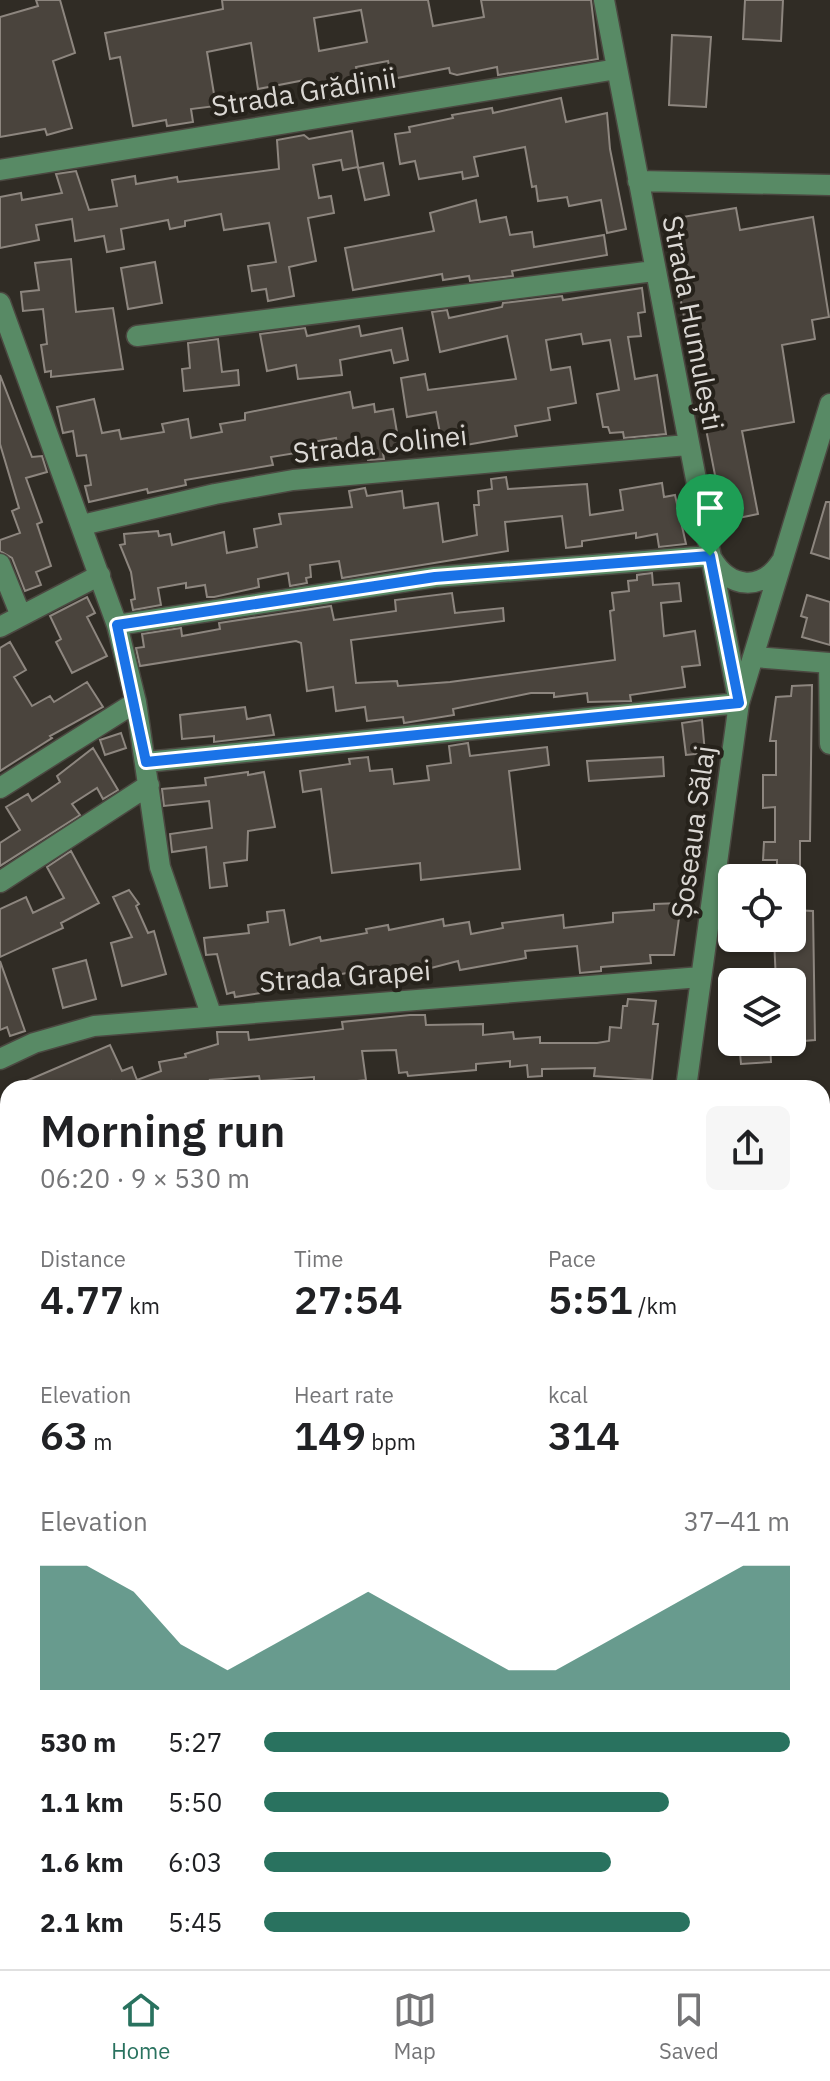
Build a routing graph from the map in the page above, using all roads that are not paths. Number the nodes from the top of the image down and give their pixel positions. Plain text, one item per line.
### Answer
1 (604, 0) edge
2 (617, 69) junction
3 (0, 170) edge
4 (638, 181) junction
5 (830, 185) edge
6 (654, 271) junction
7 (0, 303) edge
8 (137, 336) dead end
9 (830, 404) edge
10 (687, 445) junction
11 (82, 525) junction
12 (710, 556) junction
13 (784, 558) junction
14 (0, 564) edge
15 (100, 575) junction
16 (21, 616) junction
17 (117, 625) junction
18 (0, 627) edge
19 (754, 657) junction
20 (830, 663) edge
21 (136, 702) junction
22 (739, 703) junction
23 (830, 744) edge
24 (146, 762) junction
25 (149, 785) junction
26 (0, 788) edge
27 (0, 882) edge
28 (701, 977) junction
29 (211, 1014) junction
30 (0, 1059) edge
31 (687, 1080) edge

1 - 2 street, Strada Humulești
2 - 3 street, Strada Grădinii
2 - 4 street, Strada Humulești
4 - 5 street
4 - 6 street, Strada Humulești
6 - 8 street
6 - 10 street, Strada Humulești
7 - 11 street
9 - 13 street, Șoseaua Sălaj
10 - 11 street, Strada Colinei
10 - 12 street, Strada Humulești
11 - 15 street
12 - 13 street
12 - 17 street
12 - 22 street, Strada Humulești
13 - 19 street, Șoseaua Sălaj
14 - 16 street
15 - 16 street
15 - 17 street
16 - 18 street
17 - 21 street
19 - 20 street
19 - 22 street, Șoseaua Sălaj
20 - 23 street
21 - 24 street
21 - 26 street
22 - 24 street
22 - 28 street, Șoseaua Sălaj
24 - 25 street
25 - 27 street
25 - 29 street
28 - 29 street, Strada Grapei
28 - 31 street, Șoseaua Sălaj
29 - 30 street, Strada Grapei

